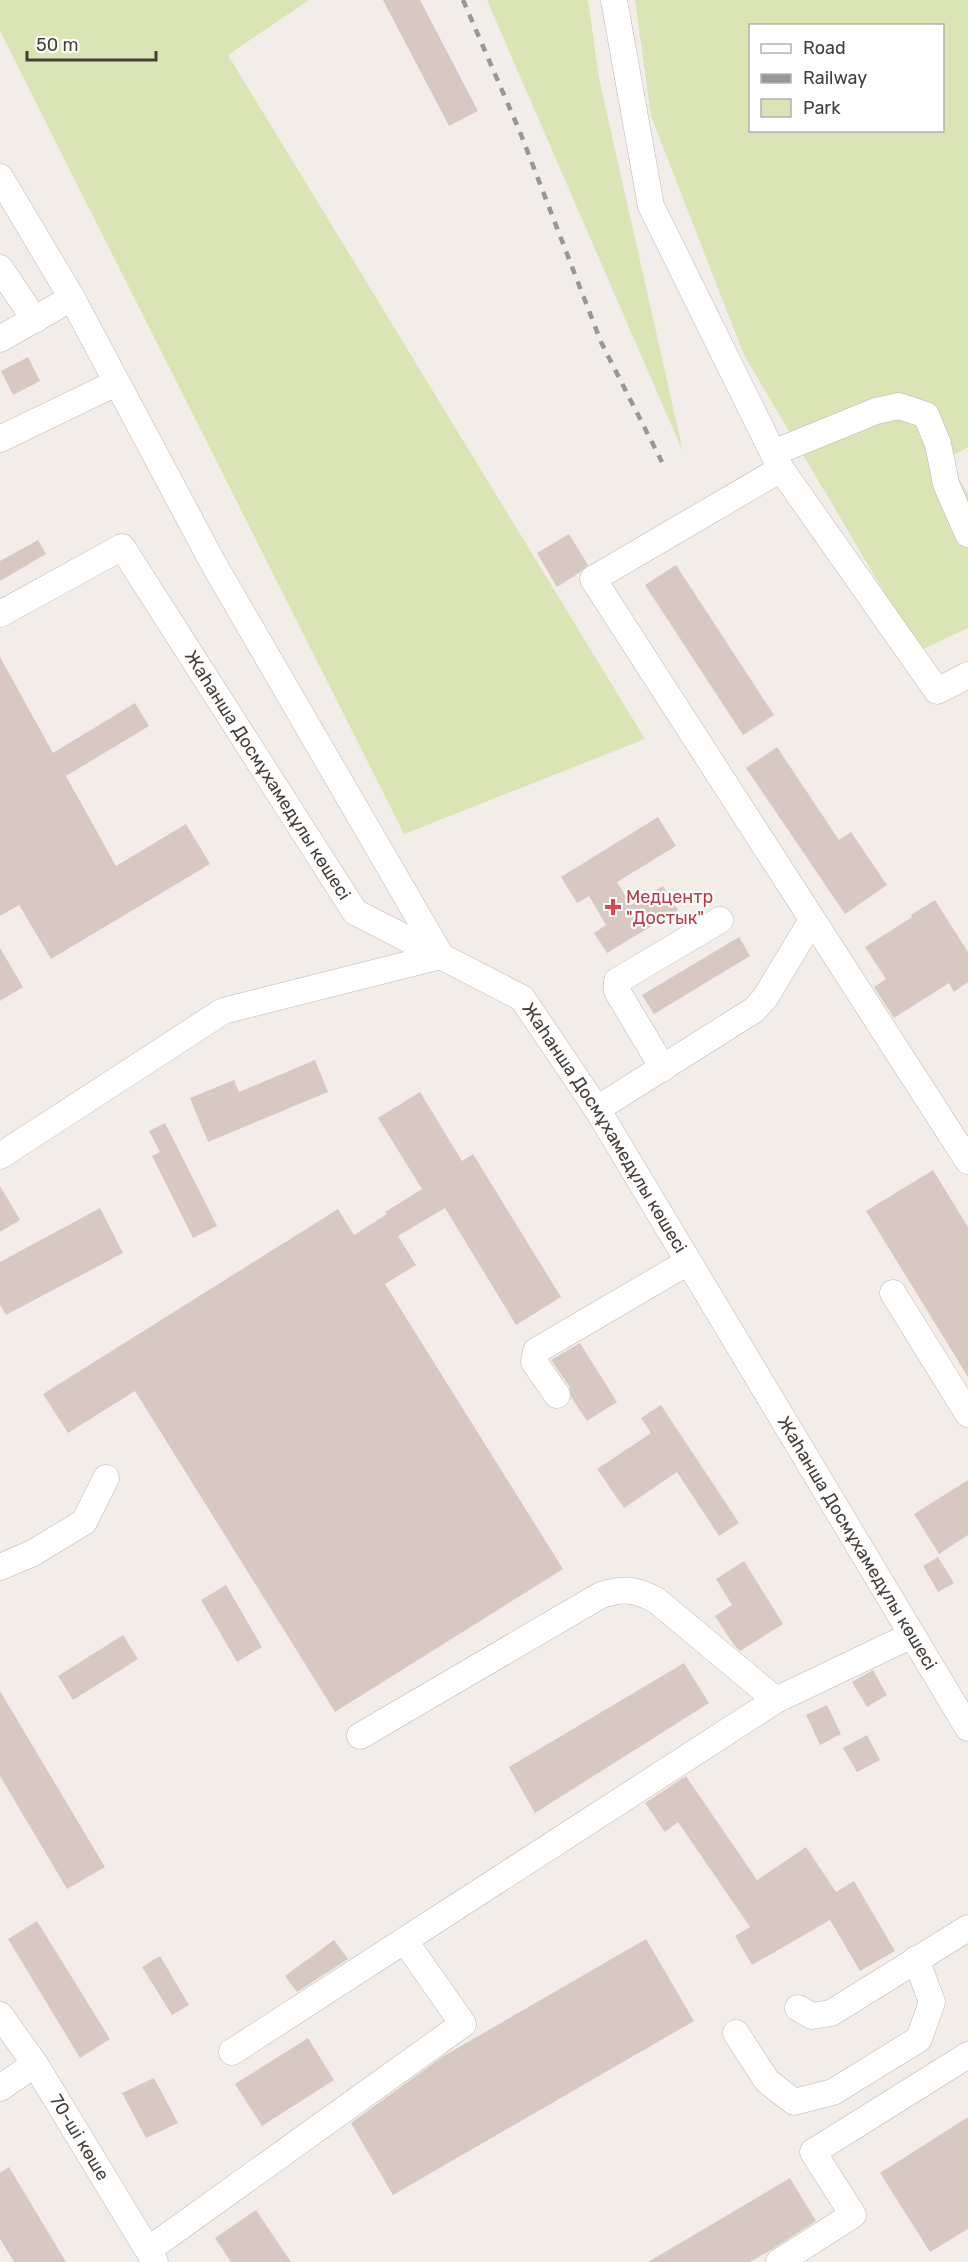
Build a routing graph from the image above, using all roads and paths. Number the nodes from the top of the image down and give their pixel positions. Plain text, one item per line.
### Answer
1 (614, 0) edge
2 (0, 177) edge
3 (0, 268) edge
4 (72, 298) junction
5 (34, 320) junction
6 (0, 339) edge
7 (116, 383) junction
8 (0, 439) edge
9 (777, 461) junction
10 (968, 534) edge
11 (0, 614) edge
12 (968, 675) edge
13 (720, 920) dead end
14 (812, 920) junction
15 (441, 956) junction
16 (663, 1068) junction
17 (597, 1109) junction
18 (0, 1156) edge
19 (968, 1161) edge
20 (688, 1262) junction
21 (893, 1293) dead end
22 (557, 1395) dead end
23 (968, 1414) edge
24 (106, 1478) dead end
25 (0, 1567) edge
26 (912, 1635) junction
27 (961, 1697) edge
28 (776, 1701) junction
29 (968, 1728) edge
30 (360, 1736) dead end
31 (968, 1928) edge
32 (405, 1941) junction
33 (916, 1959) junction
34 (798, 2008) dead end
35 (0, 2015) edge
36 (736, 2033) dead end
37 (232, 2052) dead end
38 (968, 2055) edge
39 (35, 2064) junction
40 (0, 2088) edge
41 (152, 2256) edge
42 (779, 2262) edge

1 - 9 street
2 - 4 street
3 - 5 street
4 - 5 street
4 - 7 street
5 - 6 street
7 - 8 street
7 - 15 street
9 - 10 street
9 - 12 street
9 - 14 street
11 - 15 street, Жаһанша Досмұхамедұлы көшесі
13 - 16 street
14 - 16 street
14 - 19 street
15 - 17 street, Жаһанша Досмұхамедұлы көшесі
15 - 18 street
16 - 17 street
17 - 20 street, Жаһанша Досмұхамедұлы көшесі
20 - 22 street
20 - 26 street, Жаһанша Досмұхамедұлы көшесі
21 - 23 street
24 - 25 street
26 - 27 street, Жаһанша Досмұхамедұлы көшесі
26 - 28 street
27 - 29 street, Жаһанша Досмұхамедұлы көшесі
28 - 30 street
28 - 32 street
31 - 33 street
32 - 37 street
32 - 41 street
33 - 34 street
33 - 36 street
35 - 39 street, 70-ші көше
38 - 42 street
39 - 40 street
39 - 41 street, 70-ші көше

